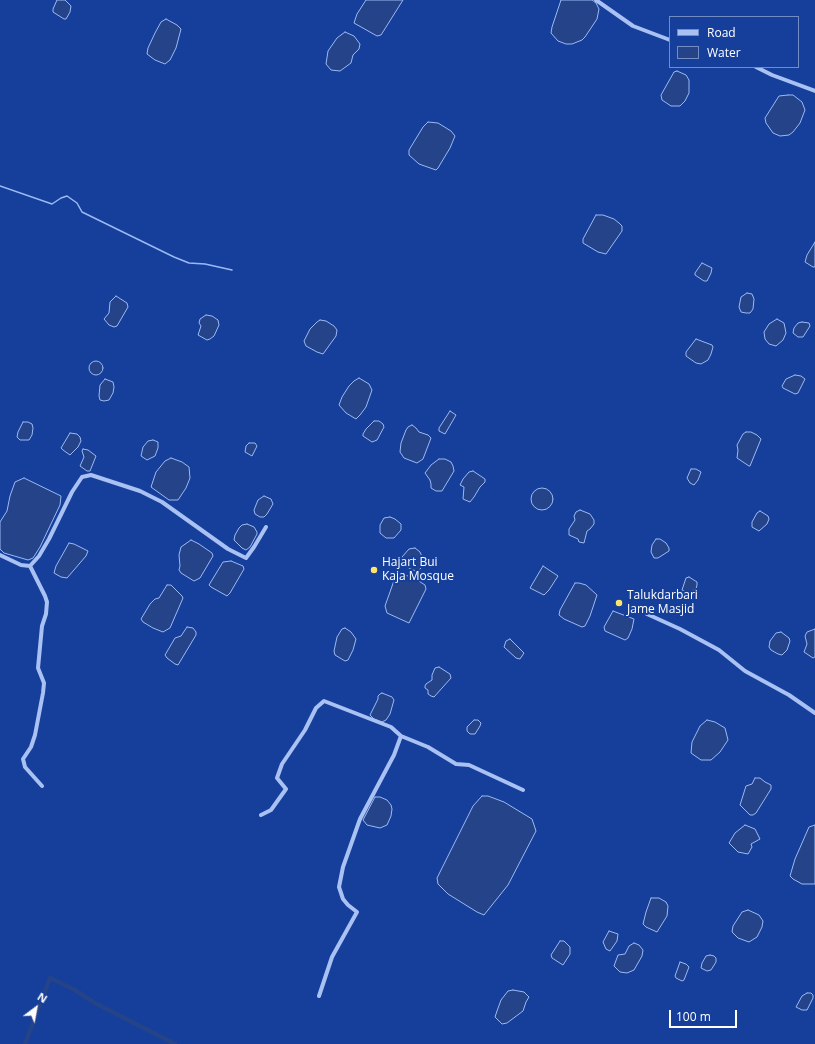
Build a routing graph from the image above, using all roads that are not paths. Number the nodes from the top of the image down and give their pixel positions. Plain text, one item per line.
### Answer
1 (596, 0) edge
2 (669, 40) edge
3 (758, 68) edge
4 (815, 91) edge
5 (266, 527) dead end
6 (0, 555) edge
7 (30, 566) junction
8 (648, 614) dead end
9 (815, 713) edge
10 (401, 736) junction
11 (42, 786) dead end
12 (523, 790) dead end
13 (261, 814) dead end
14 (318, 996) dead end

1 - 2 street
3 - 4 street
5 - 7 street
6 - 7 street
7 - 11 street
8 - 9 street
10 - 12 street
10 - 13 street
10 - 14 street

